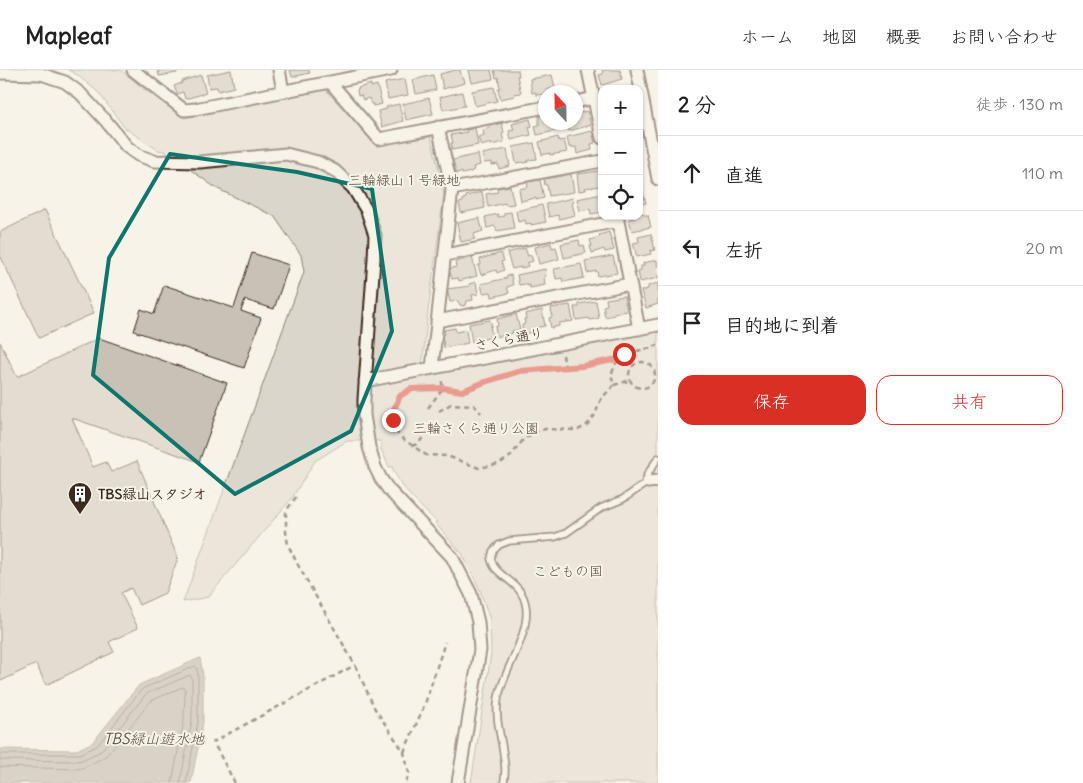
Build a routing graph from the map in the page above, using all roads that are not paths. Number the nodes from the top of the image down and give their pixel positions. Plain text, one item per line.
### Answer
1 (133, 70) edge
2 (279, 70) edge
3 (391, 70) edge
4 (588, 70) edge
5 (637, 70) edge
6 (0, 73) edge
7 (330, 82) junction
8 (283, 91) junction
9 (594, 98) junction
10 (583, 100) edge
11 (538, 108) edge
12 (438, 126) junction
13 (600, 130) edge
14 (598, 162) edge
15 (658, 179) edge
16 (452, 189) junction
17 (612, 220) edge
18 (617, 220) edge
19 (444, 254) junction
20 (630, 284) junction
21 (437, 321) junction
22 (658, 325) edge
23 (639, 329) junction
24 (432, 368) junction
25 (365, 381) junction
26 (658, 458) edge
27 (653, 482) edge
28 (458, 783) edge
29 (504, 783) edge

1 - 8 street
2 - 8 street
3 - 7 street
4 - 9 street
5 - 15 street
6 - 25 street
7 - 8 street
7 - 12 street
9 - 10 street
9 - 13 street
11 - 12 street
12 - 16 street
14 - 16 street
16 - 19 street
17 - 19 street
18 - 20 street
19 - 21 street
20 - 21 street
20 - 23 street
21 - 24 street
22 - 23 street, さくら通り
23 - 24 street, さくら通り
24 - 25 street, さくら通り
25 - 28 street
26 - 27 lane
27 - 29 lane

